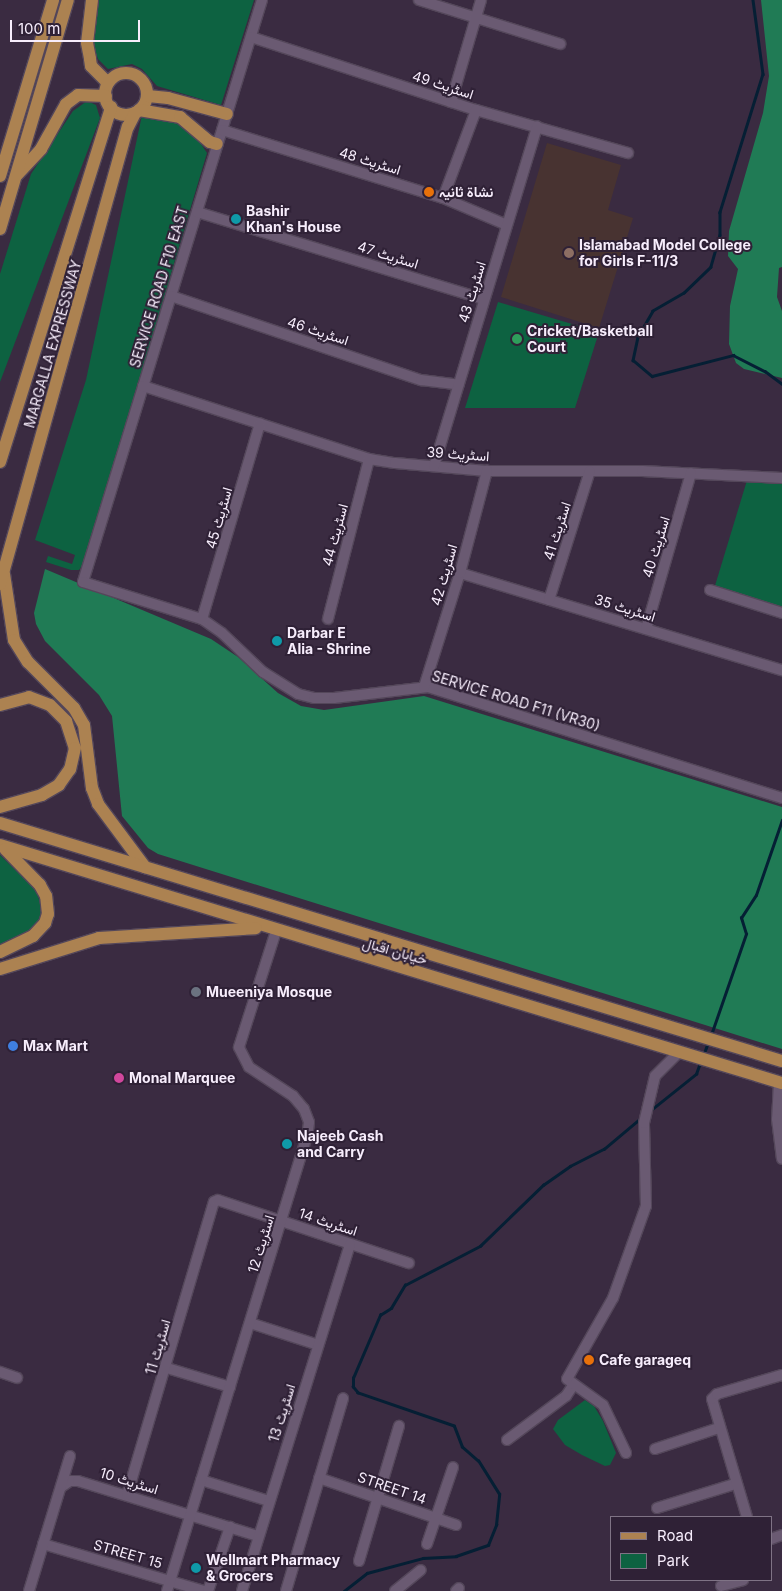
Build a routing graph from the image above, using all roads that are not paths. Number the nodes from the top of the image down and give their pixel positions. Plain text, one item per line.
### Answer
1 (54, 0) edge
2 (68, 0) edge
3 (92, 0) edge
4 (262, 0) edge
5 (419, 0) edge
6 (481, 0) edge
7 (476, 18) junction
8 (251, 38) junction
9 (560, 44) dead end
10 (37, 54) junction
11 (50, 57) junction
12 (108, 83) junction
13 (148, 96) junction
14 (108, 102) junction
15 (451, 102) junction
16 (476, 110) junction
17 (137, 112) junction
18 (227, 114) junction
19 (537, 126) junction
20 (222, 130) junction
21 (217, 144) junction
22 (628, 153) dead end
23 (0, 176) edge
24 (15, 178) junction
25 (443, 198) junction
26 (197, 212) junction
27 (507, 225) junction
28 (0, 229) edge
29 (171, 296) junction
30 (484, 299) junction
31 (459, 385) junction
32 (144, 386) junction
33 (260, 423) junction
34 (369, 459) junction
35 (0, 462) edge
36 (434, 466) junction
37 (487, 470) junction
38 (590, 471) junction
39 (691, 473) junction
40 (782, 478) edge
41 (4, 571) junction
42 (460, 573) junction
43 (83, 582) joint
44 (0, 584) edge
45 (710, 590) dead end
46 (549, 600) junction
47 (782, 613) edge
48 (202, 619) junction
49 (328, 619) dead end
50 (646, 629) junction
51 (782, 670) edge
52 (424, 687) junction
53 (0, 705) edge
54 (778, 796) edge
55 (0, 807) edge
56 (0, 823) edge
57 (1, 846) edge
58 (145, 867) junction
59 (270, 929) junction
60 (377, 939) junction
61 (0, 952) edge
62 (371, 959) junction
63 (0, 969) edge
64 (678, 1053) junction
65 (782, 1061) edge
66 (782, 1066) edge
67 (780, 1083) edge
68 (782, 1159) edge
69 (212, 1205) joint
70 (282, 1222) junction
71 (350, 1244) junction
72 (409, 1263) dead end
73 (250, 1323) junction
74 (318, 1344) junction
75 (167, 1368) junction
76 (0, 1372) edge
77 (782, 1375) edge
78 (17, 1378) dead end
79 (574, 1384) junction
80 (230, 1387) junction
81 (343, 1398) dead end
82 (399, 1426) dead end
83 (719, 1428) junction
84 (507, 1440) dead end
85 (655, 1449) dead end
86 (626, 1453) dead end
87 (70, 1456) dead end
88 (453, 1466) dead end
89 (320, 1478) junction
90 (201, 1480) junction
91 (735, 1484) junction
92 (61, 1487) junction
93 (127, 1495) junction
94 (378, 1498) junction
95 (269, 1502) junction
96 (657, 1508) dead end
97 (190, 1514) junction
98 (747, 1516) edge
99 (436, 1518) junction
100 (456, 1525) dead end
101 (230, 1527) junction
102 (258, 1536) junction
103 (43, 1544) junction
104 (427, 1544) dead end
105 (359, 1561) dead end
106 (421, 1570) dead end
107 (170, 1580) junction
108 (739, 1581) edge
109 (721, 1586) dead end
110 (29, 1591) edge
111 (167, 1591) edge
112 (204, 1591) edge
113 (208, 1591) edge
114 (242, 1591) edge
115 (286, 1591) edge
116 (396, 1591) edge

1 - 10 main road
2 - 11 main road
3 - 12 main road
4 - 8 street, SERVICE ROAD F10 EAST
5 - 7 street
6 - 7 street
7 - 9 street
7 - 15 street
8 - 15 street, اسٹریٹ 49
8 - 18 street, SERVICE ROAD F10 EAST
10 - 11 main road
10 - 23 main road
11 - 24 main road
12 - 13 main road
12 - 14 main road
13 - 17 main road
13 - 18 main road
14 - 17 main road
14 - 24 main road
14 - 35 main road, MARGALLA EXPRESSWAY
15 - 16 street, اسٹریٹ 49
16 - 19 street, اسٹریٹ 49
16 - 25 street
17 - 21 main road
17 - 41 main road, MARGALLA EXPRESSWAY
18 - 20 street, SERVICE ROAD F10 EAST
19 - 22 street, اسٹریٹ 49
19 - 27 street, اسٹریٹ 43
20 - 21 street, SERVICE ROAD F10 EAST
20 - 25 street, اسٹریٹ 48
21 - 26 street, SERVICE ROAD F10 EAST
24 - 28 main road
25 - 27 street, اسٹریٹ 48
26 - 29 street, SERVICE ROAD F10 EAST
26 - 30 street, اسٹریٹ 47
27 - 30 street, اسٹریٹ 43
29 - 31 street, اسٹریٹ 46
29 - 32 street, SERVICE ROAD F10 EAST
30 - 31 street, اسٹریٹ 43
31 - 36 street, اسٹریٹ 43
32 - 33 street, اسٹریٹ 39
32 - 43 street, SERVICE ROAD F10 EAST
33 - 34 street, اسٹریٹ 39
33 - 48 street, اسٹریٹ 45
34 - 36 street, اسٹریٹ 39
34 - 49 street, اسٹریٹ 44
36 - 37 street, اسٹریٹ 39
37 - 38 street, اسٹریٹ 39
37 - 42 street, اسٹریٹ 42
38 - 39 street, اسٹریٹ 39
38 - 46 street, اسٹریٹ 41
39 - 40 street, اسٹریٹ 39
39 - 50 street, اسٹریٹ 40
41 - 44 main road, MARGALLA EXPRESSWAY
41 - 58 main road
42 - 46 street, اسٹریٹ 35
42 - 52 street, اسٹریٹ 42
43 - 48 street, SERVICE ROAD F11 (VR30)
45 - 47 street
46 - 50 street, اسٹریٹ 35
48 - 52 street, SERVICE ROAD F11 (VR30)
50 - 51 street, اسٹریٹ 35
52 - 54 street, SERVICE ROAD F11 (VR30)
53 - 55 main road
56 - 58 main road, خیابان اقبال
57 - 59 main road, خیابان اقبال
57 - 61 main road
58 - 60 main road, خیابان اقبال
59 - 62 main road, خیابان اقبال
59 - 63 main road
59 - 70 street, اسٹریٹ 12
60 - 62 main road
60 - 65 main road, خیابان اقبال
62 - 64 main road, خیابان اقبال
64 - 67 main road, خیابان اقبال
64 - 79 street
66 - 67 main road
67 - 68 street
69 - 70 street, اسٹریٹ 14
69 - 75 street, اسٹریٹ 11
70 - 71 street, اسٹریٹ 14
70 - 73 street, اسٹریٹ 12
71 - 72 street, اسٹریٹ 14
71 - 74 street, اسٹریٹ 13
73 - 74 street
73 - 80 street, اسٹریٹ 12
74 - 95 street, اسٹریٹ 13
75 - 80 street
75 - 93 street, اسٹریٹ 11
76 - 78 street
77 - 83 street
79 - 84 street
79 - 86 street
80 - 90 street, اسٹریٹ 12
81 - 89 street
82 - 94 street
83 - 85 street
83 - 91 street
87 - 92 street
88 - 99 street
89 - 94 street, STREET 14
89 - 115 street
90 - 95 street
90 - 97 street, اسٹریٹ 12
91 - 96 street
91 - 98 street
92 - 93 street, اسٹریٹ 10
92 - 103 street
93 - 97 street, اسٹریٹ 10
94 - 99 street, STREET 14
94 - 105 street
95 - 102 street, اسٹریٹ 13
97 - 101 street, اسٹریٹ 10
97 - 107 street, اسٹریٹ 12
99 - 100 street, STREET 14
99 - 104 street
101 - 102 street, اسٹریٹ 10
101 - 113 street
102 - 114 street, اسٹریٹ 13
103 - 107 street, STREET 15
103 - 110 street
106 - 116 street
107 - 111 street, اسٹریٹ 12
107 - 112 street, STREET 15
108 - 109 street

